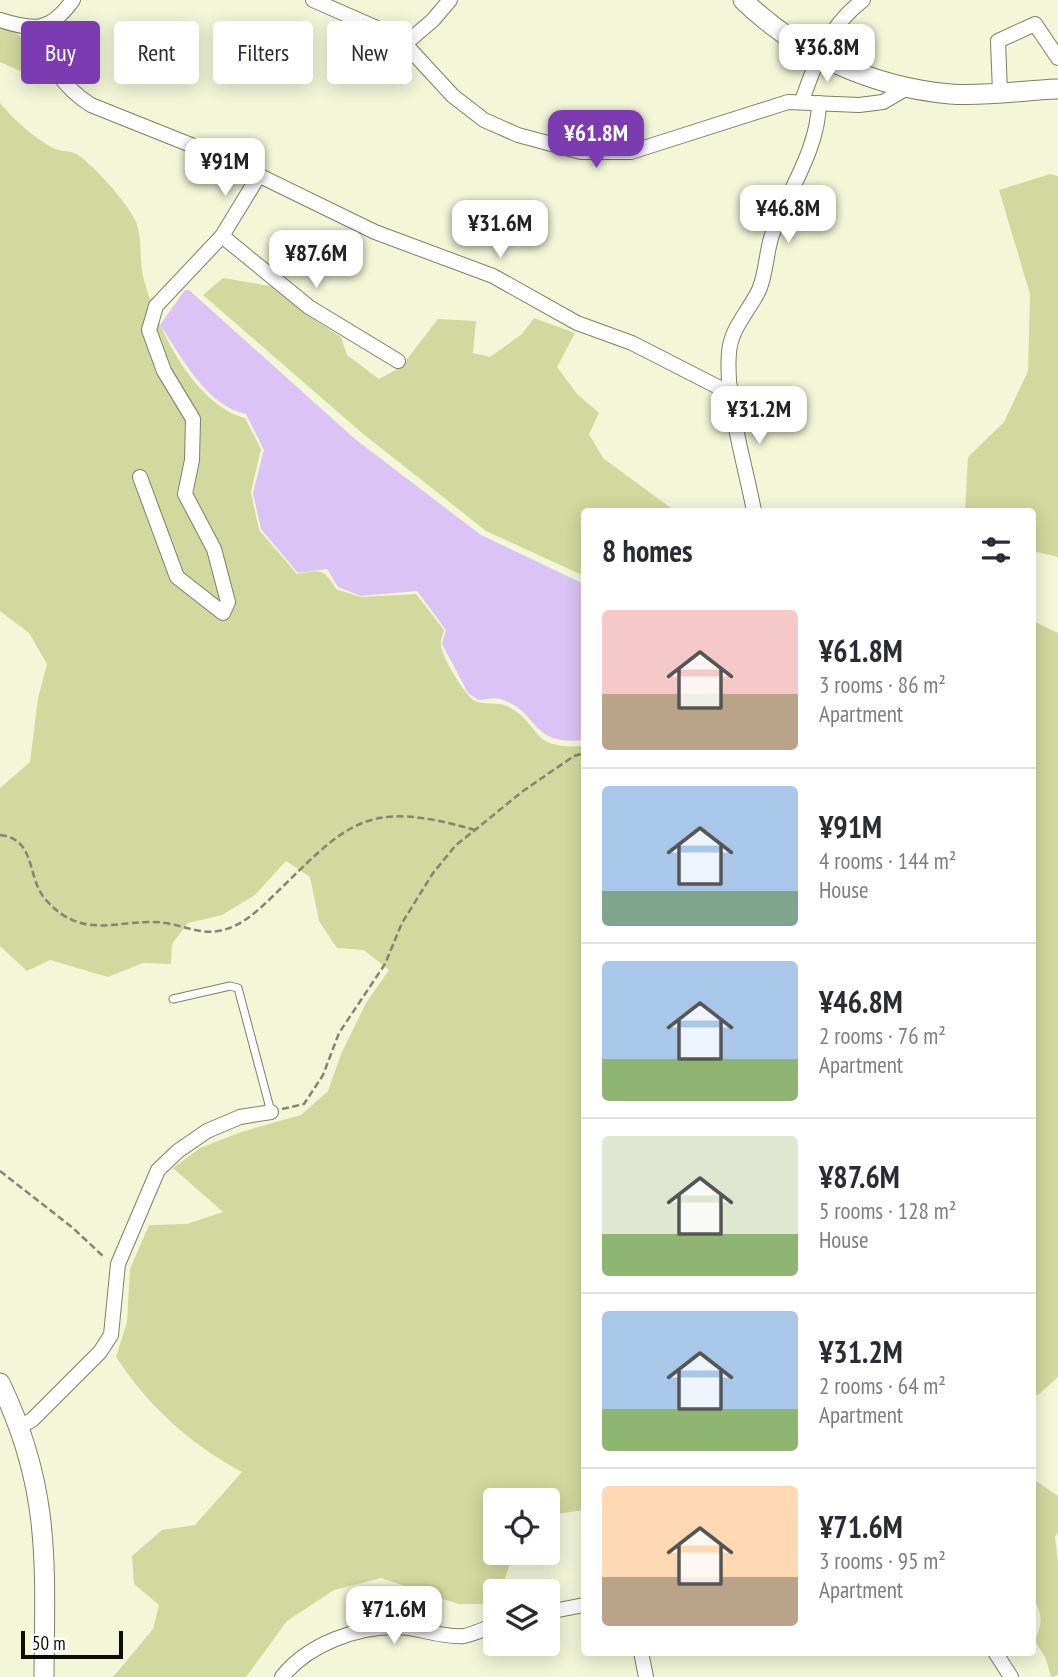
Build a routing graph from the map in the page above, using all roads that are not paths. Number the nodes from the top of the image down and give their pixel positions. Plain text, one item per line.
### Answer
1 (73, 0) edge
2 (313, 0) edge
3 (450, 0) edge
4 (743, 0) edge
5 (863, 0) edge
6 (344, 5) edge
7 (0, 20) edge
8 (51, 21) edge
9 (369, 21) edge
10 (21, 25) edge
11 (412, 38) edge
12 (412, 52) edge
13 (818, 55) junction
14 (1058, 58) edge
15 (66, 84) edge
16 (907, 88) junction
17 (1058, 89) edge
18 (1000, 92) junction
19 (802, 101) junction
20 (819, 103) junction
21 (258, 177) junction
22 (222, 236) junction
23 (398, 361) dead end
24 (730, 387) junction
25 (140, 477) dead end
26 (753, 508) edge
27 (173, 999) dead end
28 (271, 1112) joint
29 (0, 1383) edge
30 (21, 1426) junction
31 (581, 1606) edge
32 (560, 1610) edge
33 (483, 1629) edge
34 (642, 1656) edge
35 (998, 1656) edge
36 (44, 1677) edge
37 (282, 1677) edge
38 (646, 1677) edge
39 (1011, 1677) edge

1 - 8 street
2 - 6 street
3 - 11 street
4 - 13 main road
5 - 13 street
6 - 9 street
7 - 10 street
12 - 19 street
13 - 16 main road
13 - 19 street
14 - 18 street
15 - 21 street
16 - 18 main road
16 - 20 street
17 - 18 main road
19 - 20 street
20 - 24 street
21 - 22 street
21 - 24 street
22 - 23 street
22 - 25 street
24 - 26 street
27 - 28 lane
28 - 30 street
29 - 30 main road
30 - 36 main road
31 - 32 street
33 - 37 street
34 - 38 street
35 - 39 street

